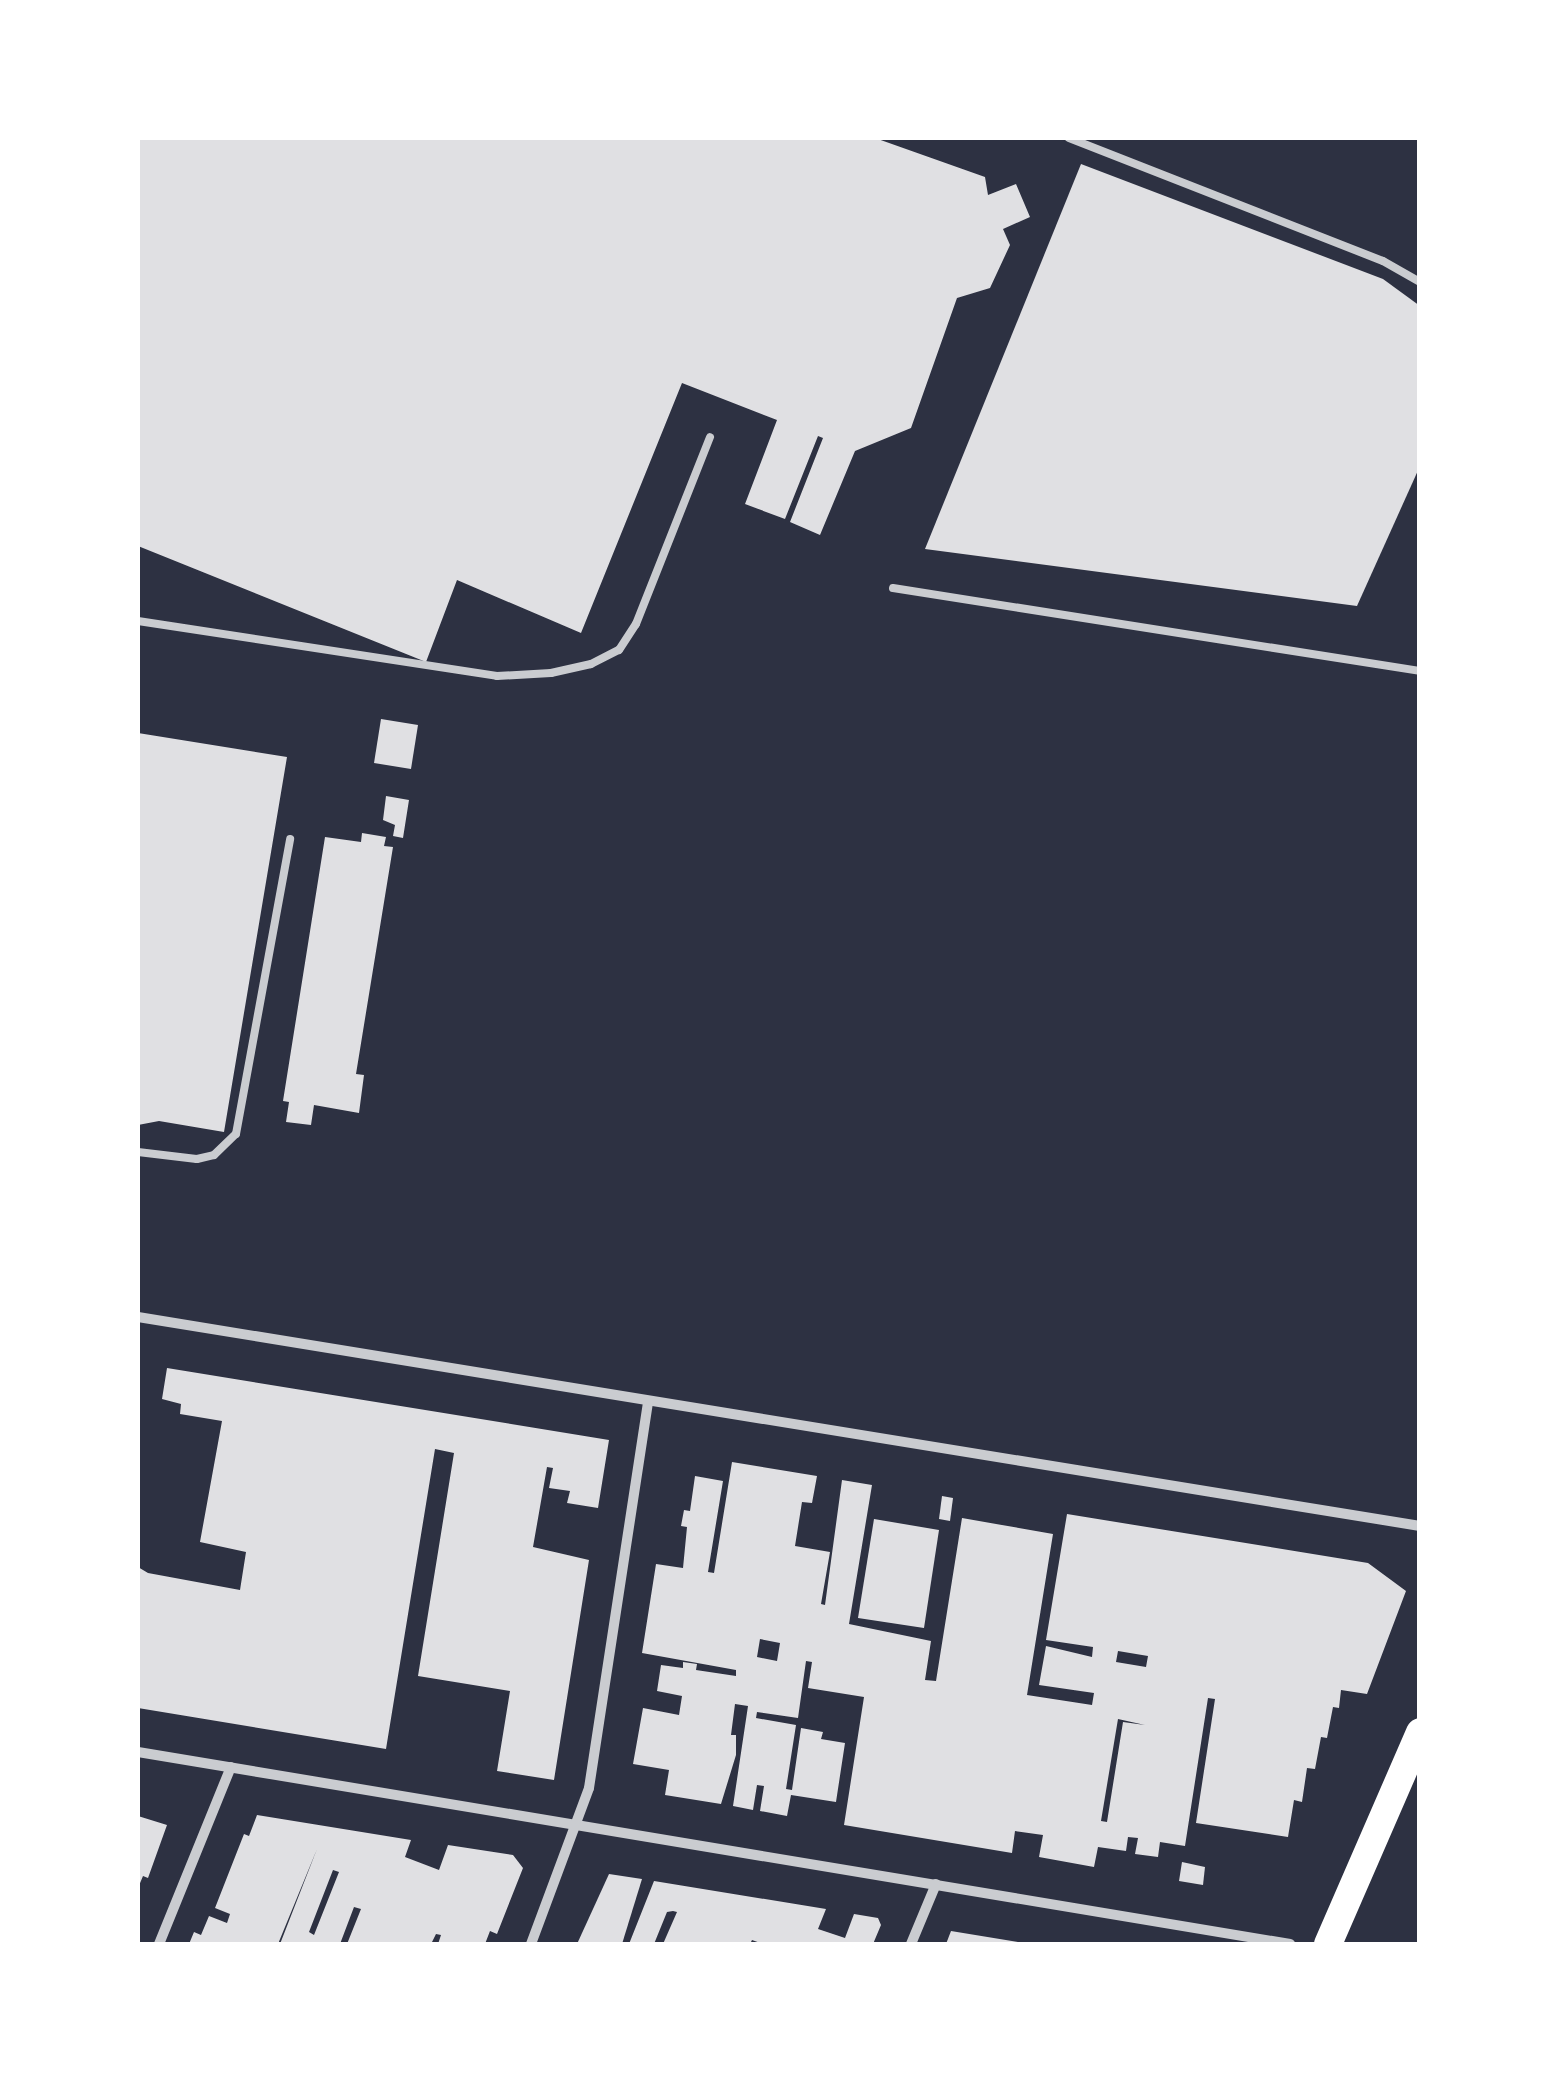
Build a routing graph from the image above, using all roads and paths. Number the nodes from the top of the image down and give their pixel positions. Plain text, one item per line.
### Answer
1 (1068, 138) edge
2 (1420, 282) edge
3 (710, 437) dead end
4 (893, 588) dead end
5 (138, 622) edge
6 (1420, 671) edge
7 (290, 840) dead end
8 (138, 1152) edge
9 (138, 1318) edge
10 (648, 1401) junction
11 (1420, 1526) edge
12 (1420, 1732) edge
13 (138, 1752) edge
14 (231, 1766) junction
15 (576, 1824) junction
16 (936, 1884) junction
17 (158, 1944) edge
18 (531, 1944) edge
19 (911, 1944) edge
20 (1290, 1944) edge
21 (1328, 1944) edge

1 - 2 lane
3 - 5 lane
4 - 6 lane
7 - 8 lane
9 - 10 street
10 - 11 street
10 - 15 street
12 - 21 highway
13 - 14 street
14 - 15 street
14 - 17 street
15 - 16 street
15 - 18 street
16 - 19 street
16 - 20 street

